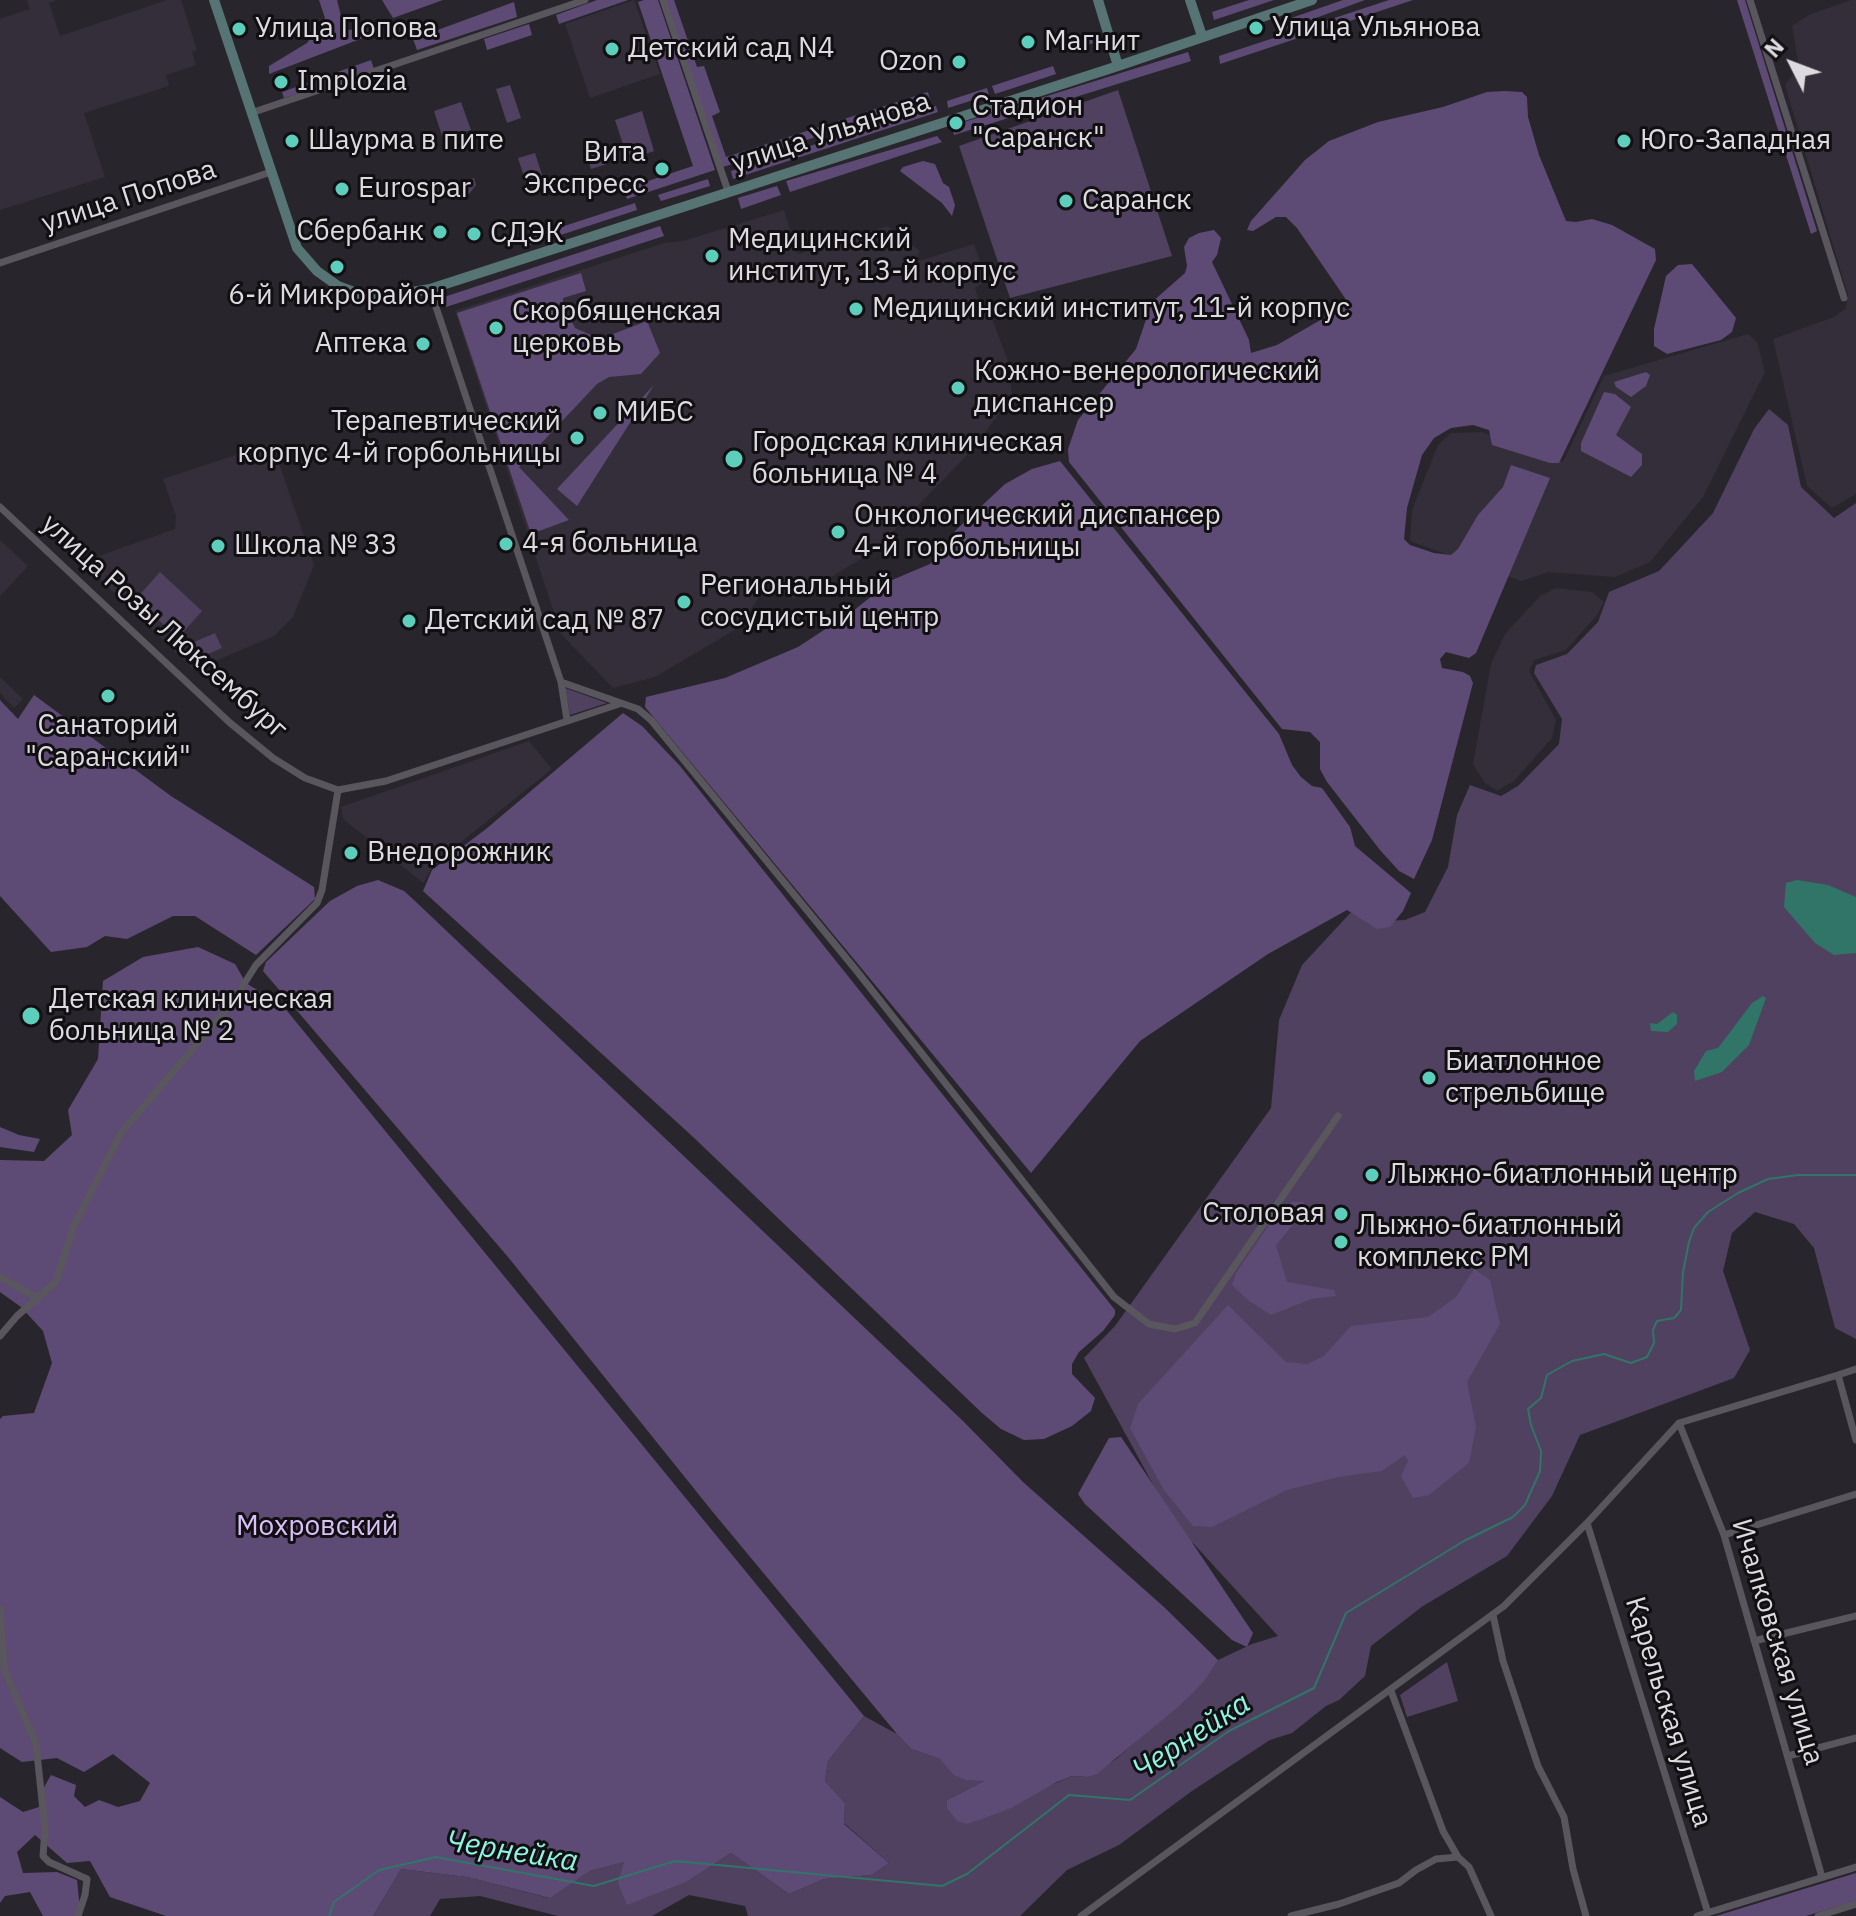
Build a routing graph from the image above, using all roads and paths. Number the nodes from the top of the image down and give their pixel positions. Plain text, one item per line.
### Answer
1 (214, 0) edge
2 (585, 0) edge
3 (663, 0) edge
4 (1098, 0) edge
5 (1190, 0) edge
6 (1312, 0) edge
7 (1750, 0) edge
8 (1202, 36) junction
9 (1118, 66) junction
10 (251, 113) junction
11 (271, 172) junction
12 (728, 191) junction
13 (0, 263) edge
14 (430, 289) junction
15 (1844, 298) dead end
16 (0, 507) edge
17 (561, 682) junction
18 (621, 703) junction
19 (567, 720) junction
20 (338, 790) junction
21 (1338, 1116) dead end
22 (0, 1277) edge
23 (39, 1299) junction
24 (0, 1336) edge
25 (1856, 1369) edge
26 (1838, 1375) junction
27 (1679, 1423) junction
28 (1856, 1440) edge
29 (1856, 1494) edge
30 (1587, 1523) junction
31 (1724, 1535) junction
32 (0, 1609) edge
33 (1493, 1615) junction
34 (1856, 1616) edge
35 (1754, 1641) junction
36 (1391, 1691) junction
37 (1856, 1738) edge
38 (1788, 1756) junction
39 (1458, 1857) junction
40 (1856, 1867) edge
41 (1822, 1877) junction
42 (1856, 1904) edge
43 (1708, 1913) junction
44 (78, 1916) edge
45 (1081, 1916) edge
46 (1291, 1916) edge
47 (1491, 1916) edge
48 (1586, 1916) edge
49 (1697, 1916) edge
50 (1818, 1916) edge

1 - 10 main road
2 - 10 street
3 - 12 street
4 - 9 main road
5 - 8 main road
6 - 8 main road, улица Ульянова
7 - 15 street
8 - 9 main road, улица Ульянова
9 - 12 main road, улица Ульянова
10 - 11 main road
11 - 13 street, улица Попова
11 - 14 main road, улица Ульянова
12 - 14 main road, улица Ульянова
14 - 17 street
16 - 20 street, улица Розы Люксембург
17 - 18 street
17 - 19 street
18 - 19 street
18 - 21 street
19 - 20 street
20 - 23 street
22 - 23 street
23 - 24 street
25 - 26 street
26 - 27 street
26 - 28 street
27 - 30 street
27 - 31 street, Ичалковская улица
29 - 31 street
30 - 33 street
30 - 43 street, Карельская улица
31 - 35 street, Ичалковская улица
32 - 44 street
33 - 36 street
33 - 48 street
34 - 35 street
35 - 38 street, Ичалковская улица
36 - 39 street
36 - 45 street
37 - 38 street
38 - 41 street, Ичалковская улица
39 - 46 street
39 - 47 street
40 - 41 street
41 - 43 street
42 - 50 street
43 - 49 street

